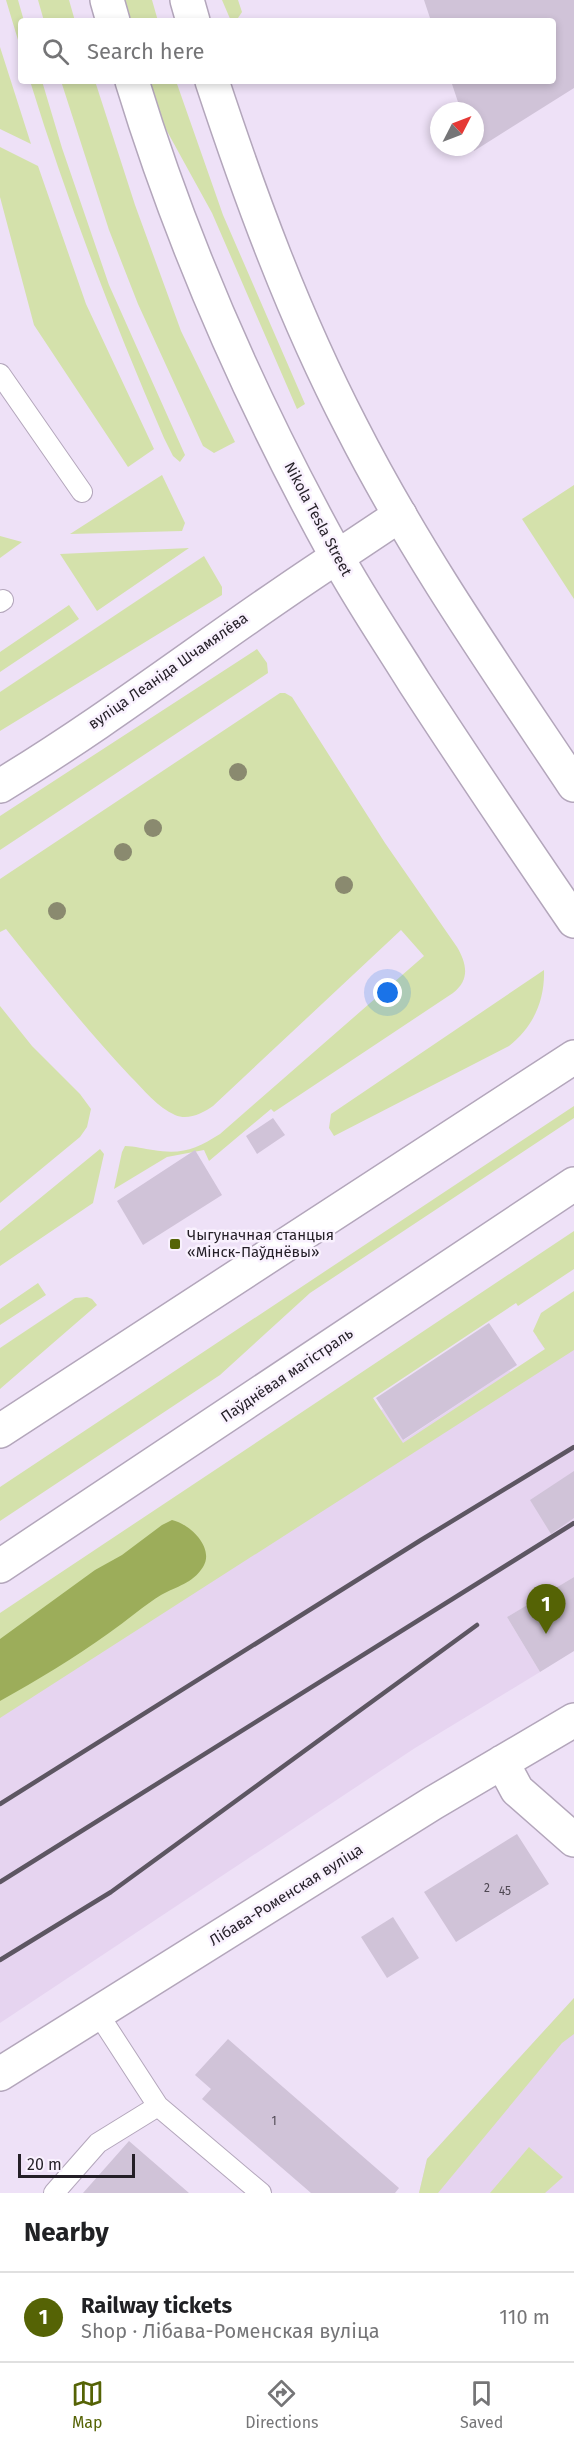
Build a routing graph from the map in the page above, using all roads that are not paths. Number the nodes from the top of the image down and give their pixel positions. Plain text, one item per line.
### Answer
1 (107, 0) edge
2 (187, 0) edge
3 (112, 18) edge
4 (192, 18) edge
5 (133, 84) edge
6 (213, 84) edge
7 (0, 374) edge
8 (82, 492) dead end
9 (400, 515) junction
10 (337, 557) junction
11 (574, 785) edge
12 (0, 786) edge
13 (574, 921) edge
14 (574, 1057) edge
15 (574, 1184) edge
16 (0, 1431) edge
17 (0, 1566) edge
18 (574, 1720) edge
19 (502, 1762) junction
20 (574, 1840) edge
21 (97, 2012) junction
22 (0, 2074) edge
23 (158, 2106) junction
24 (54, 2193) edge
25 (261, 2193) edge

1 - 3 main road
2 - 4 main road
5 - 10 main road, Nikola Tesla Street
6 - 9 main road
7 - 8 lane
9 - 10 main road, вуліца Леаніда Шчамялёва
9 - 11 main road
10 - 12 main road, вуліца Леаніда Шчамялёва
10 - 13 main road, Nikola Tesla Street
14 - 16 main road
15 - 17 main road, Паўднёвая магістраль
18 - 19 main road, Лібава-Роменская вуліца
19 - 20 main road
19 - 21 main road, Лібава-Роменская вуліца
21 - 22 main road, Лібава-Роменская вуліца
21 - 23 lane
23 - 24 lane
23 - 25 lane

